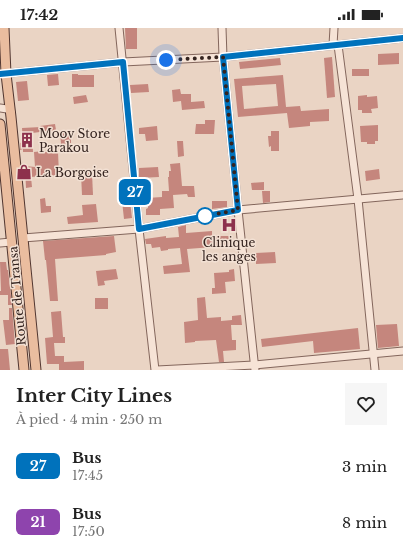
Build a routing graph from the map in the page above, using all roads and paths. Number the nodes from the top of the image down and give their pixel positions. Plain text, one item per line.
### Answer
1 (4, 28) edge
2 (119, 28) edge
3 (222, 28) edge
4 (334, 28) edge
5 (403, 38) edge
6 (335, 45) junction
7 (223, 57) junction
8 (123, 62) junction
9 (3, 74) edge
10 (0, 108) edge
11 (11, 112) junction
12 (0, 124) edge
13 (403, 195) edge
14 (358, 200) junction
15 (238, 210) junction
16 (139, 229) junction
17 (23, 238) junction
18 (11, 242) junction
19 (0, 243) edge
20 (403, 350) edge
21 (373, 353) junction
22 (255, 367) edge
23 (24, 370) edge
24 (36, 370) edge
25 (156, 370) edge
26 (375, 370) edge

1 - 9 main road, Route de Transa
2 - 8 street
3 - 7 street
4 - 6 street
5 - 6 street
6 - 7 street
6 - 14 street
7 - 8 street
7 - 15 street
8 - 9 street
8 - 16 street
9 - 11 main road, Route de Transa
10 - 11 street
11 - 17 main road, Route de Transa
12 - 18 main road, Route de Transa
13 - 14 street
14 - 15 street
14 - 21 street
15 - 16 street
15 - 22 street
16 - 17 street
16 - 25 street
17 - 24 main road, Route de Transa
18 - 19 street
18 - 23 main road, Route de Transa
20 - 21 street
21 - 22 street
21 - 26 street
22 - 25 street

